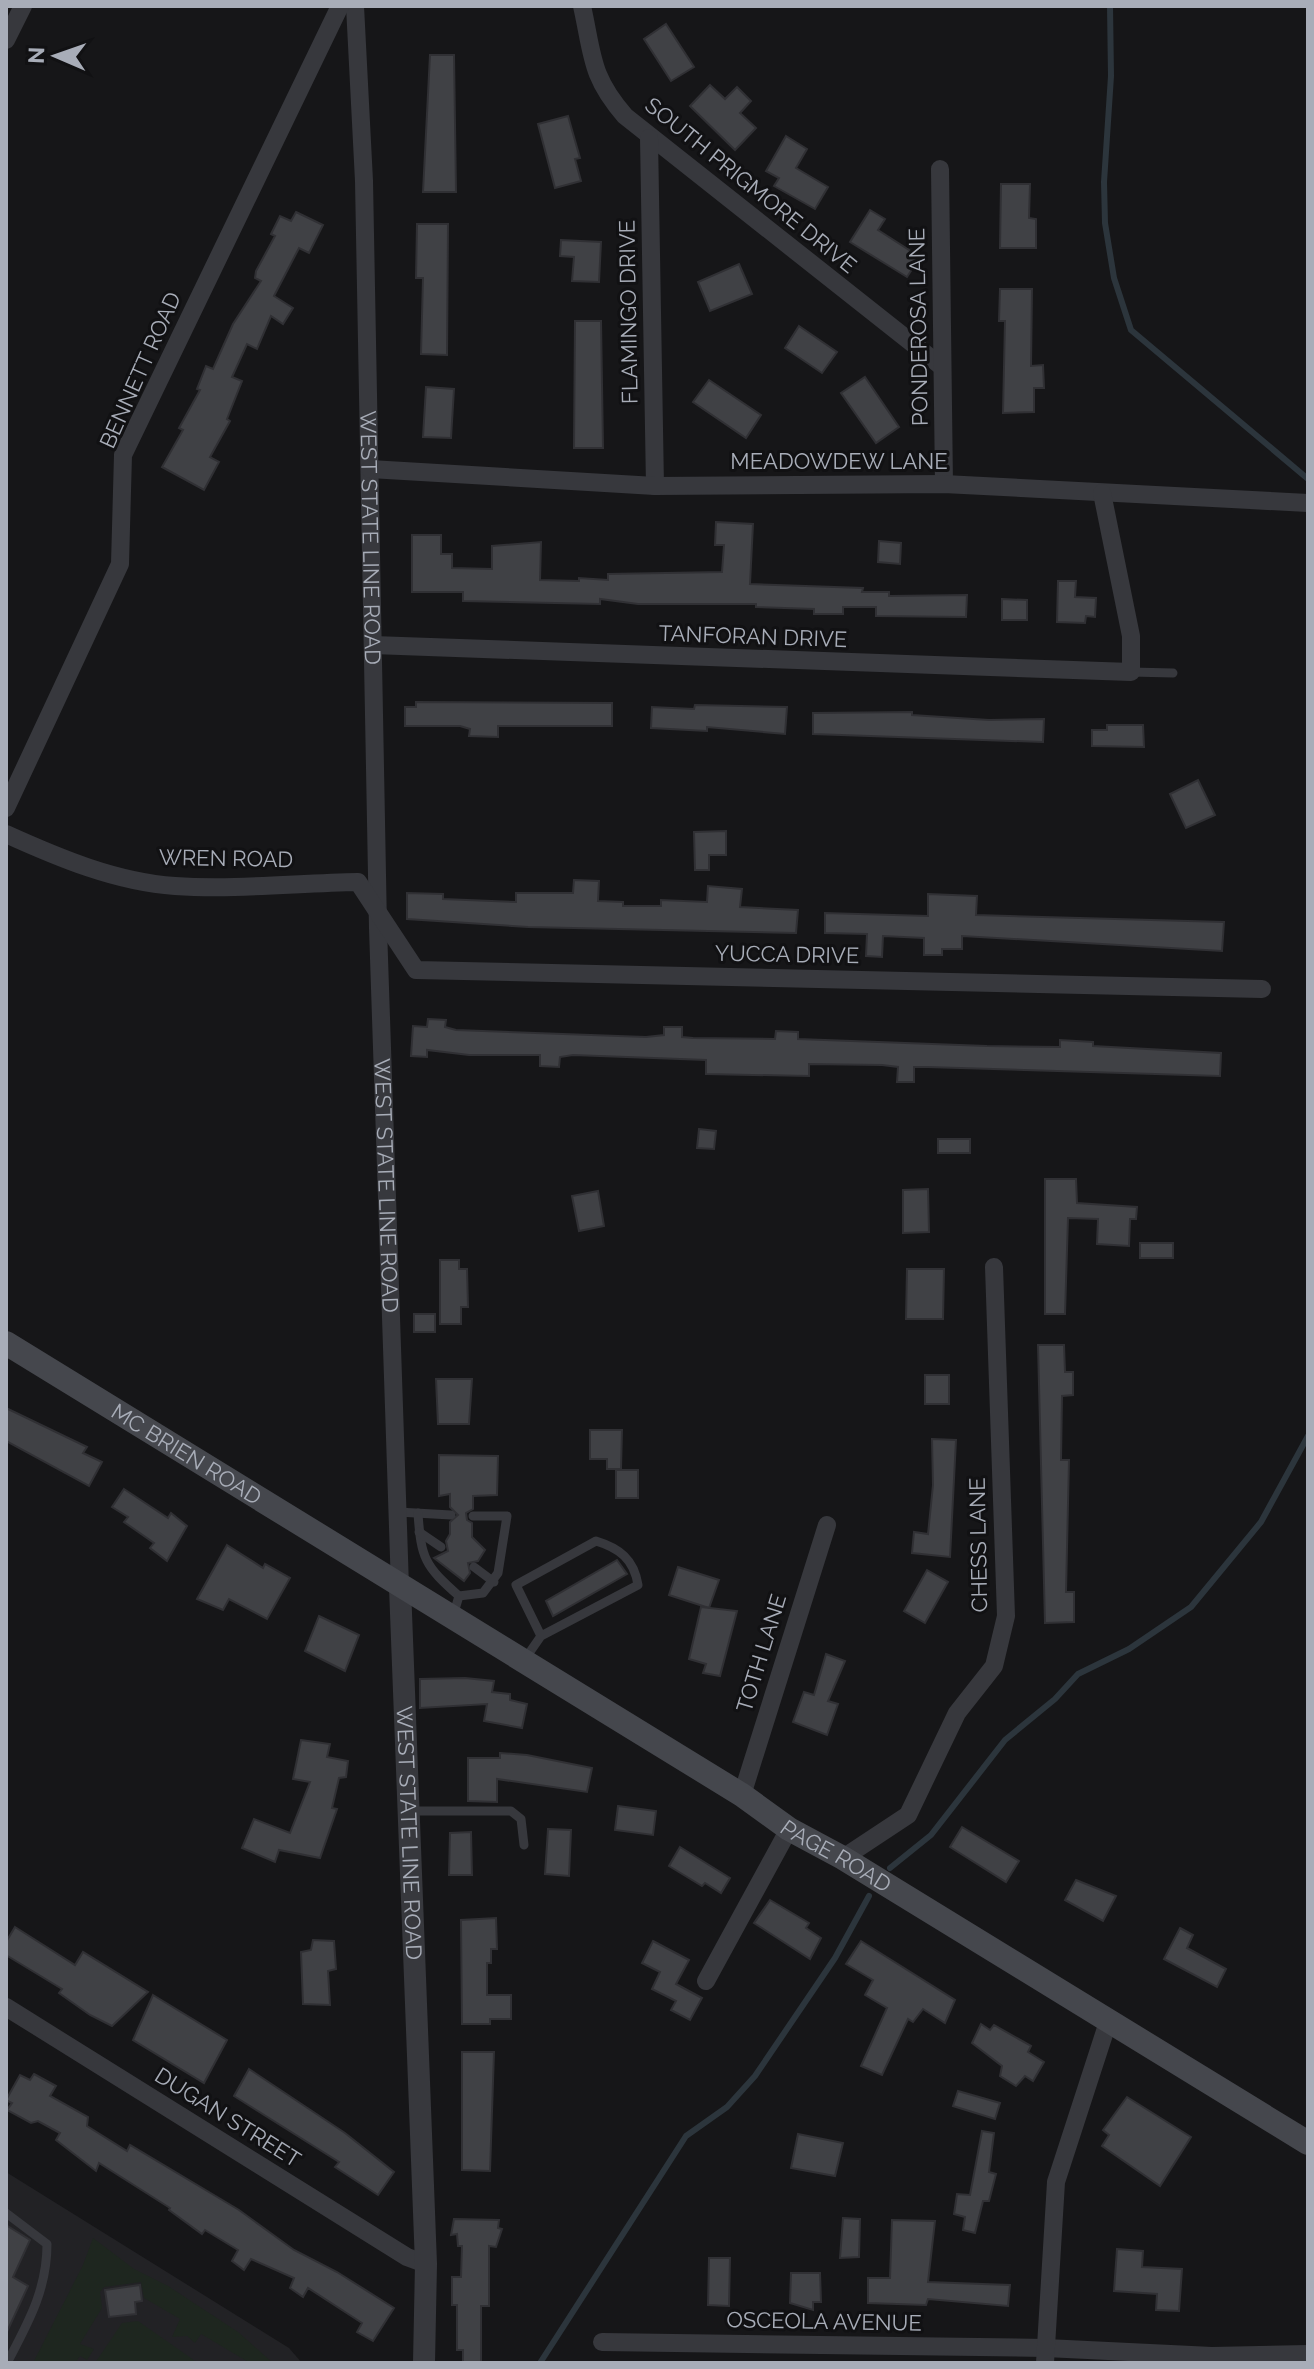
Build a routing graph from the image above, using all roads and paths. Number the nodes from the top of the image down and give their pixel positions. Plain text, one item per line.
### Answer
1 (23, 6) edge
2 (340, 6) edge
3 (355, 6) edge
4 (582, 6) edge
5 (6, 40) edge
6 (649, 138) junction
7 (940, 169) dead end
8 (941, 366) junction
9 (370, 469) junction
10 (944, 484) junction
11 (655, 486) junction
12 (1102, 493) junction
13 (1308, 503) edge
14 (373, 645) junction
15 (1131, 672) junction
16 (1173, 673) dead end
17 (6, 808) edge
18 (6, 834) edge
19 (358, 882) joint
20 (378, 912) junction
21 (1262, 989) dead end
22 (994, 1267) dead end
23 (6, 1343) edge
24 (398, 1512) junction
25 (418, 1513) junction
26 (451, 1515) dead end
27 (473, 1516) dead end
28 (827, 1525) dead end
29 (419, 1532) junction
30 (441, 1547) dead end
31 (366, 1565) joint
32 (474, 1567) dead end
33 (496, 1578) junction
34 (516, 1585) junction
35 (400, 1587) junction
36 (456, 1607) junction
37 (541, 1636) junction
38 (523, 1662) junction
39 (742, 1795) junction
40 (409, 1811) junction
41 (789, 1829) junction
42 (524, 1845) dead end
43 (843, 1858) junction
44 (706, 1981) dead end
45 (6, 2007) edge
46 (1108, 2022) junction
47 (1308, 2143) edge
48 (6, 2213) edge
49 (426, 2264) junction
50 (602, 2342) dead end
51 (1308, 2354) edge
52 (1046, 2356) edge
53 (7, 2363) edge
54 (424, 2363) edge

1 - 5 street
2 - 17 street, BENNETT ROAD
3 - 9 street, WEST STATE LINE ROAD
4 - 6 street, SOUTH PRIGMORE DRIVE
6 - 8 street, SOUTH PRIGMORE DRIVE
6 - 11 street, FLAMINGO DRIVE
7 - 8 street, PONDEROSA LANE
8 - 10 street, PONDEROSA LANE
9 - 11 street, MEADOWDEW LANE
9 - 14 street, WEST STATE LINE ROAD
10 - 11 street, MEADOWDEW LANE
10 - 12 street, MEADOWDEW LANE
12 - 13 street, MEADOWDEW LANE
12 - 15 street
14 - 15 street, TANFORAN DRIVE
14 - 20 street, WEST STATE LINE ROAD
15 - 16 lane, TANFORAN DRIVE
18 - 19 street, WREN ROAD
19 - 20 street, YUCCA DRIVE
20 - 21 street, YUCCA DRIVE
20 - 24 street, WEST STATE LINE ROAD
22 - 43 street, CHESS LANE
23 - 31 main road, MC BRIEN ROAD
24 - 25 lane
24 - 35 street, WEST STATE LINE ROAD
25 - 26 lane
25 - 29 lane
27 - 33 lane
28 - 39 street, TOTH LANE
29 - 30 lane
29 - 36 lane
31 - 35 main road, PAGE ROAD
32 - 33 lane
33 - 34 lane
33 - 36 lane
34 - 37 lane
34 - 37 lane
35 - 36 main road, PAGE ROAD
35 - 40 street, WEST STATE LINE ROAD
36 - 38 main road, PAGE ROAD
37 - 38 lane
38 - 39 main road, PAGE ROAD
39 - 41 main road, PAGE ROAD
40 - 42 lane
40 - 49 street, WEST STATE LINE ROAD
41 - 43 main road, PAGE ROAD
41 - 44 street
43 - 46 main road, PAGE ROAD
45 - 49 street, DUGAN STREET
46 - 47 main road, PAGE ROAD
46 - 52 street
48 - 53 lane
49 - 54 street, WEST STATE LINE ROAD
50 - 52 street, OSCEOLA AVENUE
51 - 52 street, OSCEOLA AVENUE

